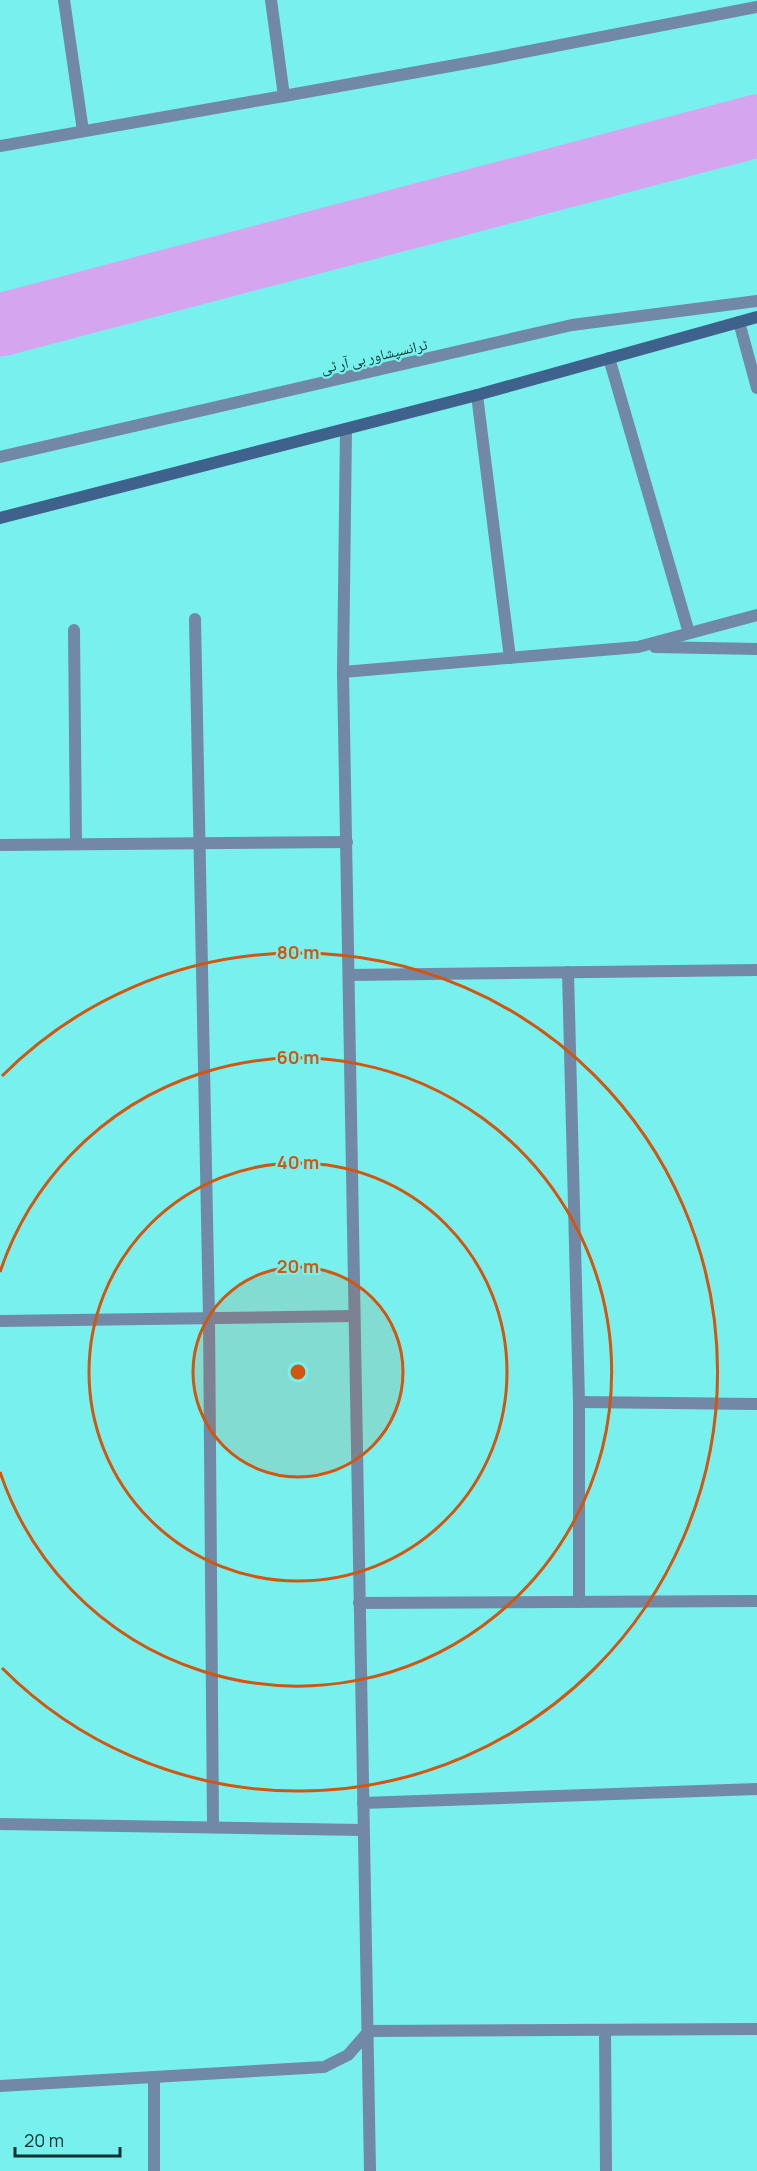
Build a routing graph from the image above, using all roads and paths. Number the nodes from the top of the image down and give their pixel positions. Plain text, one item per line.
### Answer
1 (64, 0) edge
2 (271, 0) edge
3 (757, 7) edge
4 (284, 96) junction
5 (83, 130) junction
6 (0, 146) edge
7 (757, 301) edge
8 (757, 316) edge
9 (739, 321) junction
10 (609, 358) junction
11 (757, 388) edge
12 (477, 395) junction
13 (346, 429) junction
14 (0, 457) edge
15 (0, 518) edge
16 (757, 615) edge
17 (195, 619) dead end
18 (74, 630) dead end
19 (689, 633) junction
20 (638, 647) junction
21 (757, 649) edge
22 (510, 658) junction
23 (344, 672) junction
24 (347, 842) junction
25 (76, 843) junction
26 (199, 843) junction
27 (0, 845) edge
28 (757, 970) edge
29 (568, 972) junction
30 (349, 975) junction
31 (354, 1316) junction
32 (209, 1318) junction
33 (0, 1321) edge
34 (579, 1402) junction
35 (757, 1404) edge
36 (579, 1602) junction
37 (757, 1602) edge
38 (359, 1603) junction
39 (757, 1789) edge
40 (363, 1803) junction
41 (0, 1824) edge
42 (213, 1827) junction
43 (363, 1830) junction
44 (757, 2029) edge
45 (605, 2030) junction
46 (369, 2031) junction
47 (154, 2078) junction
48 (0, 2086) edge
49 (154, 2171) edge
50 (370, 2171) edge
51 (606, 2171) edge

1 - 5 street
2 - 4 street
3 - 4 street
4 - 5 street
5 - 6 street
7 - 14 street, ٹرانسپشاور بی آر ٹی
8 - 9 street
9 - 10 street
9 - 11 street
10 - 12 street
10 - 19 street
12 - 13 street
12 - 22 street
13 - 15 street
13 - 23 street
16 - 19 street
17 - 26 street
18 - 25 street
19 - 20 street
20 - 21 street
20 - 22 street
22 - 23 street
23 - 24 street
24 - 26 street
24 - 30 street
25 - 26 street
25 - 27 street
26 - 32 street
28 - 29 street
29 - 30 street
29 - 34 street
30 - 31 street
31 - 32 street
31 - 38 street
32 - 33 street
32 - 42 street
34 - 35 street
34 - 36 street
36 - 37 street
36 - 38 street
38 - 40 street
39 - 40 street
40 - 43 street
41 - 42 street
42 - 43 street
43 - 46 street
44 - 45 street
45 - 46 street
45 - 51 street
46 - 47 street
46 - 50 street
47 - 48 street
47 - 49 street

